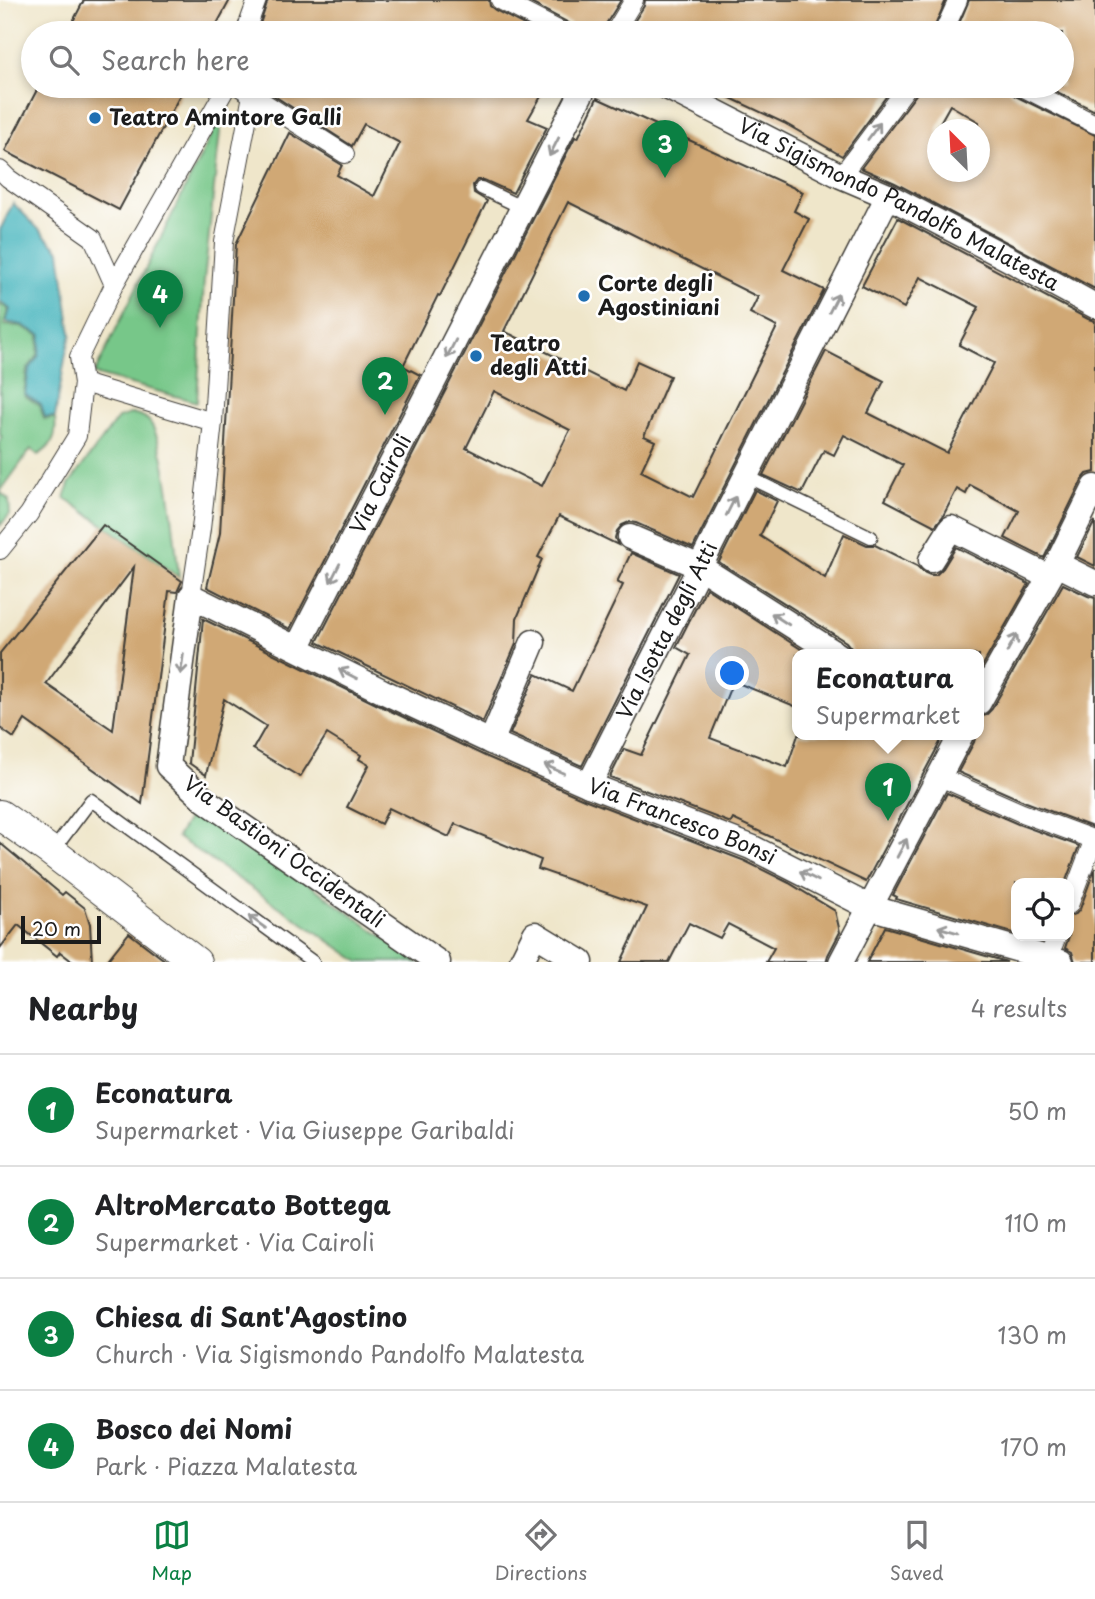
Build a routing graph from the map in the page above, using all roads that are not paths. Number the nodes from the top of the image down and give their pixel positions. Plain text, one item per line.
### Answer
1 (257, 0) edge
2 (500, 0) edge
3 (634, 0) edge
4 (958, 0) edge
5 (249, 21) edge
6 (541, 21) edge
7 (621, 21) edge
8 (948, 21) edge
9 (220, 98) edge
10 (244, 98) edge
11 (258, 98) edge
12 (579, 98) edge
13 (688, 98) edge
14 (899, 98) edge
15 (1044, 98) edge
16 (1095, 124) edge
17 (345, 154) dead end
18 (0, 170) edge
19 (841, 176) junction
20 (481, 188) dead end
21 (888, 196) junction
22 (523, 208) junction
23 (114, 285) junction
24 (1095, 306) edge
25 (83, 383) junction
26 (213, 422) junction
27 (746, 476) junction
28 (1095, 487) edge
29 (630, 537) dead end
30 (872, 537) dead end
31 (0, 550) edge
32 (932, 560) dead end
33 (700, 567) junction
34 (1053, 571) junction
35 (1095, 583) edge
36 (191, 596) junction
37 (533, 642) dead end
38 (297, 648) junction
39 (829, 649) edge
40 (984, 693) edge
41 (958, 740) edge
42 (491, 741) junction
43 (940, 777) junction
44 (589, 785) junction
45 (0, 808) edge
46 (7, 824) edge
47 (1095, 840) edge
48 (52, 852) junction
49 (1074, 892) edge
50 (869, 907) junction
51 (985, 952) edge
52 (1055, 952) edge
53 (196, 962) edge
54 (313, 962) edge
55 (438, 962) edge
56 (521, 962) edge
57 (582, 962) edge
58 (841, 962) edge

1 - 5 street
2 - 6 street
3 - 7 street
4 - 8 street
9 - 23 street
10 - 26 street
11 - 17 street
12 -> 22 street, Via Cairoli
13 - 19 street, Via Sigismondo Pandolfo Malatesta
19 -> 14 street
15 - 16 street
18 - 23 street
19 - 21 street, Via Sigismondo Pandolfo Malatesta
20 - 22 lane
21 - 24 street, Via Sigismondo Pandolfo Malatesta
27 -> 21 street, Via Isotta degli Atti
22 -> 38 street, Via Cairoli
23 - 25 street
25 - 26 street
25 - 31 street
26 - 36 street
27 - 30 lane
33 -> 27 street, Via Isotta degli Atti
28 - 34 street
29 - 33 street
32 - 34 street
39 -> 33 street
33 - 44 street, Via Isotta degli Atti
34 - 35 street
40 -> 34 street
36 - 38 street, Via Francesco Bonsi
36 -> 55 street, Via Bastioni Occidentali
37 - 42 street
42 -> 38 street, Via Francesco Bonsi
41 - 43 street
44 -> 42 street, Via Francesco Bonsi
43 - 47 street
50 -> 43 street
50 -> 44 street, Via Francesco Bonsi
45 - 46 street
46 - 48 street
47 - 49 street
48 - 53 street
54 -> 48 lane
51 -> 50 street, Via Francesco Bonsi
50 - 58 street
51 - 52 street, Via Francesco Bonsi
56 - 57 street

